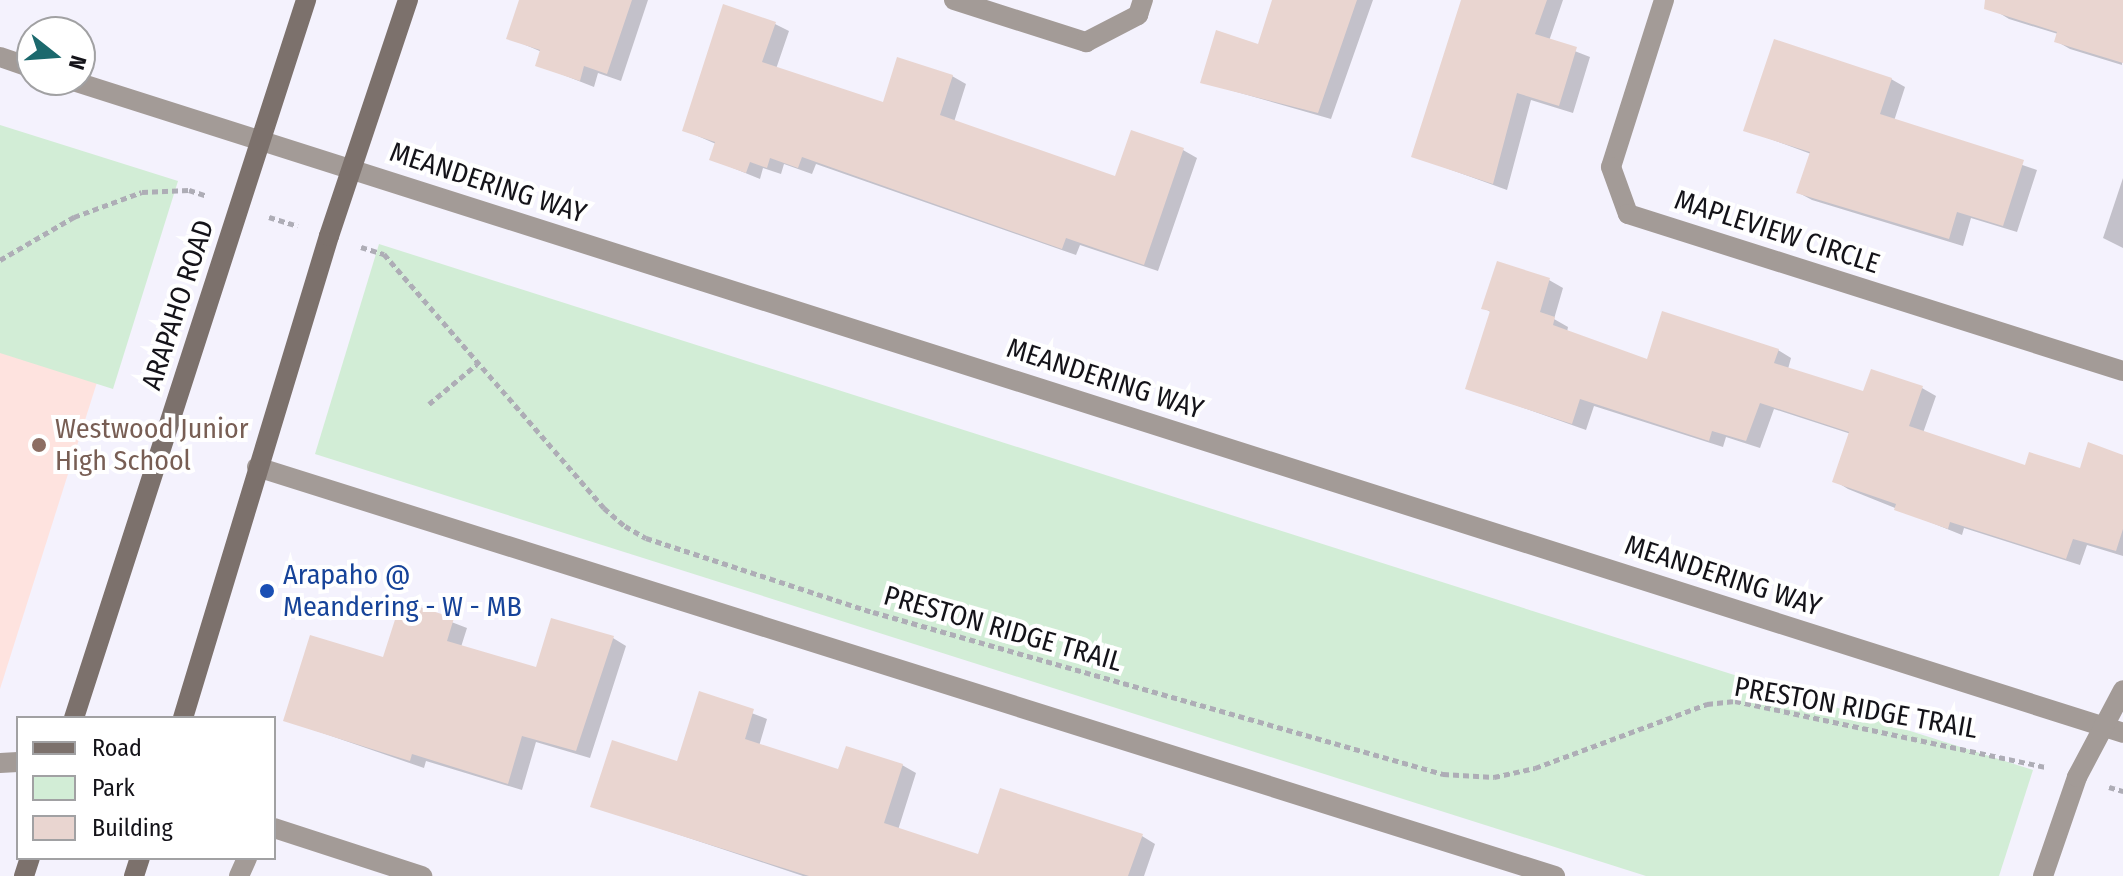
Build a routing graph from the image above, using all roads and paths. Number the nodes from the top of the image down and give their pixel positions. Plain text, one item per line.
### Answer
1 (306, 0) edge
2 (408, 0) edge
3 (954, 0) edge
4 (1143, 0) edge
5 (1664, 0) edge
6 (96, 88) edge
7 (261, 141) junction
8 (351, 170) junction
9 (239, 207) junction
10 (329, 236) junction
11 (0, 260) edge
12 (477, 364) junction
13 (2123, 371) edge
14 (429, 404) dead end
15 (257, 467) junction
16 (2123, 690) edge
17 (75, 716) edge
18 (184, 716) edge
19 (2113, 730) edge
20 (2077, 777) junction
21 (2123, 791) edge
22 (276, 829) edge
23 (422, 876) edge
24 (1555, 876) edge
25 (2043, 876) edge

1 - 7 main road, ARAPAHO ROAD
2 - 8 main road
3 - 4 street
5 - 13 street, MAPLEVIEW CIRCLE
6 - 7 street, MEANDERING WAY
7 - 8 street, MEANDERING WAY
7 - 9 main road, ARAPAHO ROAD
8 - 10 main road
8 - 19 street, MEANDERING WAY
9 - 10 path, PRESTON RIDGE TRAIL
9 - 11 path, PRESTON RIDGE TRAIL
9 - 17 main road, ARAPAHO ROAD
10 - 12 path, PRESTON RIDGE TRAIL
10 - 15 main road
12 - 14 path
12 - 20 path, PRESTON RIDGE TRAIL
15 - 18 main road
15 - 24 street
16 - 19 street
19 - 20 street
20 - 21 path, PRESTON RIDGE TRAIL
20 - 25 street
22 - 23 street

